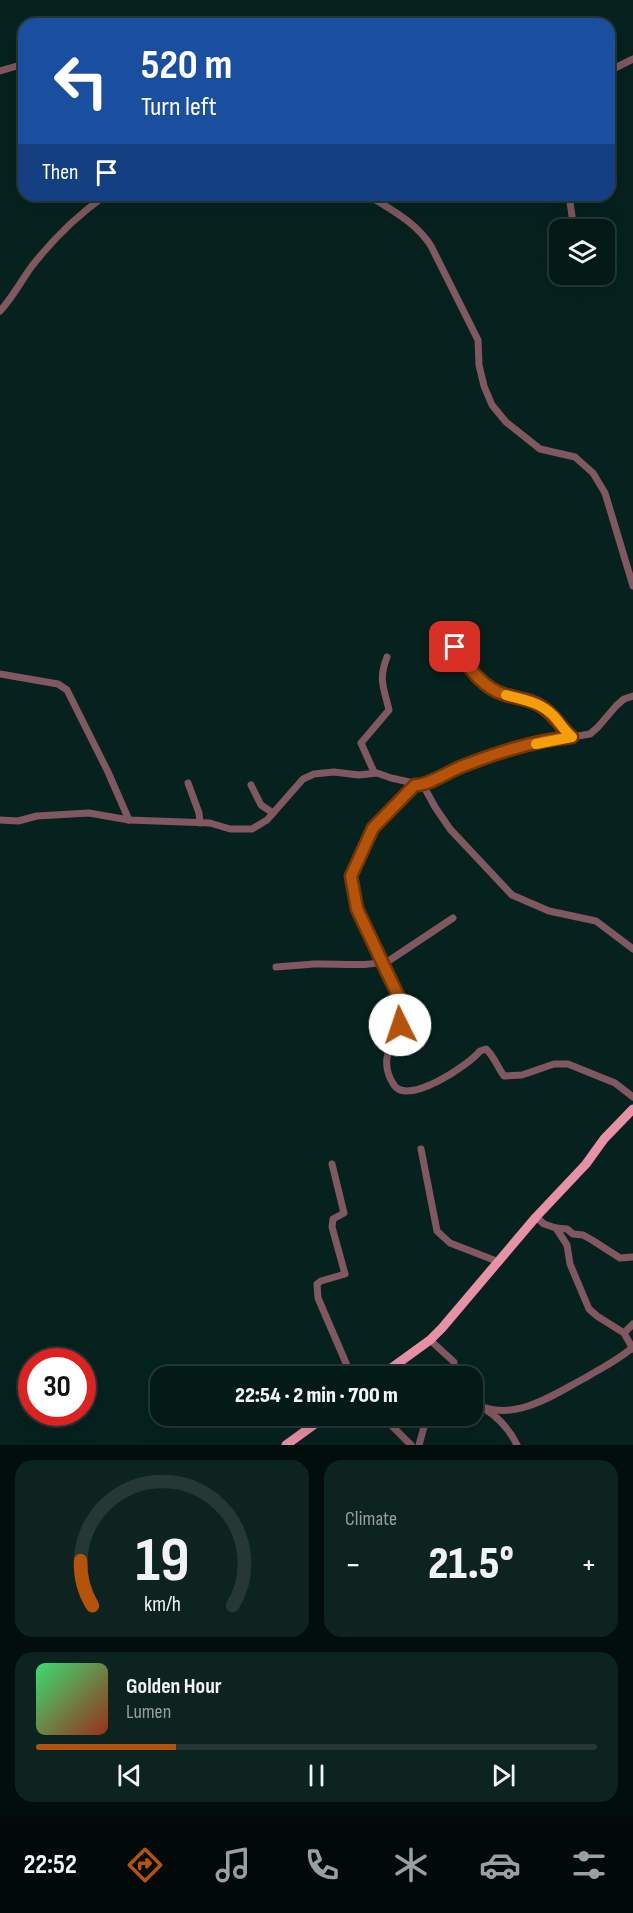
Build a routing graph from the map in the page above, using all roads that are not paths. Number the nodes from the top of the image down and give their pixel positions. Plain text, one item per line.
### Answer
1 (633, 59) edge
2 (18, 66) edge
3 (615, 68) edge
4 (0, 71) edge
5 (99, 201) edge
6 (378, 201) edge
7 (570, 201) edge
8 (572, 219) edge
9 (0, 311) edge
10 (633, 586) edge
11 (448, 626) dead end
12 (387, 657) dead end
13 (0, 674) edge
14 (633, 696) edge
15 (572, 737) junction
16 (374, 772) junction
17 (188, 783) dead end
18 (251, 785) dead end
19 (419, 785) junction
20 (273, 813) junction
21 (0, 820) edge
22 (129, 820) junction
23 (200, 823) junction
24 (453, 918) dead end
25 (633, 949) edge
26 (383, 962) junction
27 (276, 967) dead end
28 (633, 1097) edge
29 (633, 1109) edge
30 (421, 1149) dead end
31 (332, 1164) dead end
32 (536, 1217) junction
33 (556, 1228) junction
34 (633, 1257) edge
35 (499, 1262) junction
36 (633, 1324) edge
37 (624, 1333) junction
38 (430, 1340) junction
39 (633, 1349) edge
40 (347, 1366) edge
41 (394, 1366) edge
42 (454, 1366) edge
43 (483, 1407) edge
44 (483, 1409) edge
45 (316, 1426) edge
46 (392, 1426) edge
47 (424, 1426) edge
48 (302, 1440) edge
49 (286, 1445) edge
50 (411, 1445) edge
51 (419, 1445) edge
52 (517, 1445) edge

1 - 3 street
2 - 4 street
5 - 9 street
6 - 10 street
7 - 8 street
11 - 15 street
12 - 16 street
13 - 22 street
14 - 15 street
15 - 19 street
16 - 19 street
16 - 20 street
17 - 23 street
18 - 20 street
19 - 25 street
19 - 26 street
20 - 23 street
21 - 22 street
22 - 23 street
24 - 26 street
26 - 27 street
26 - 28 street
29 - 32 main road
30 - 35 street
31 - 40 street
32 - 33 street
32 - 35 main road
33 - 34 street
33 - 37 street
35 - 38 main road
36 - 37 street
37 - 39 street
38 - 41 main road
38 - 42 street
39 - 43 street
44 - 52 street
45 - 48 main road
46 - 50 street
47 - 51 street
48 - 49 main road

